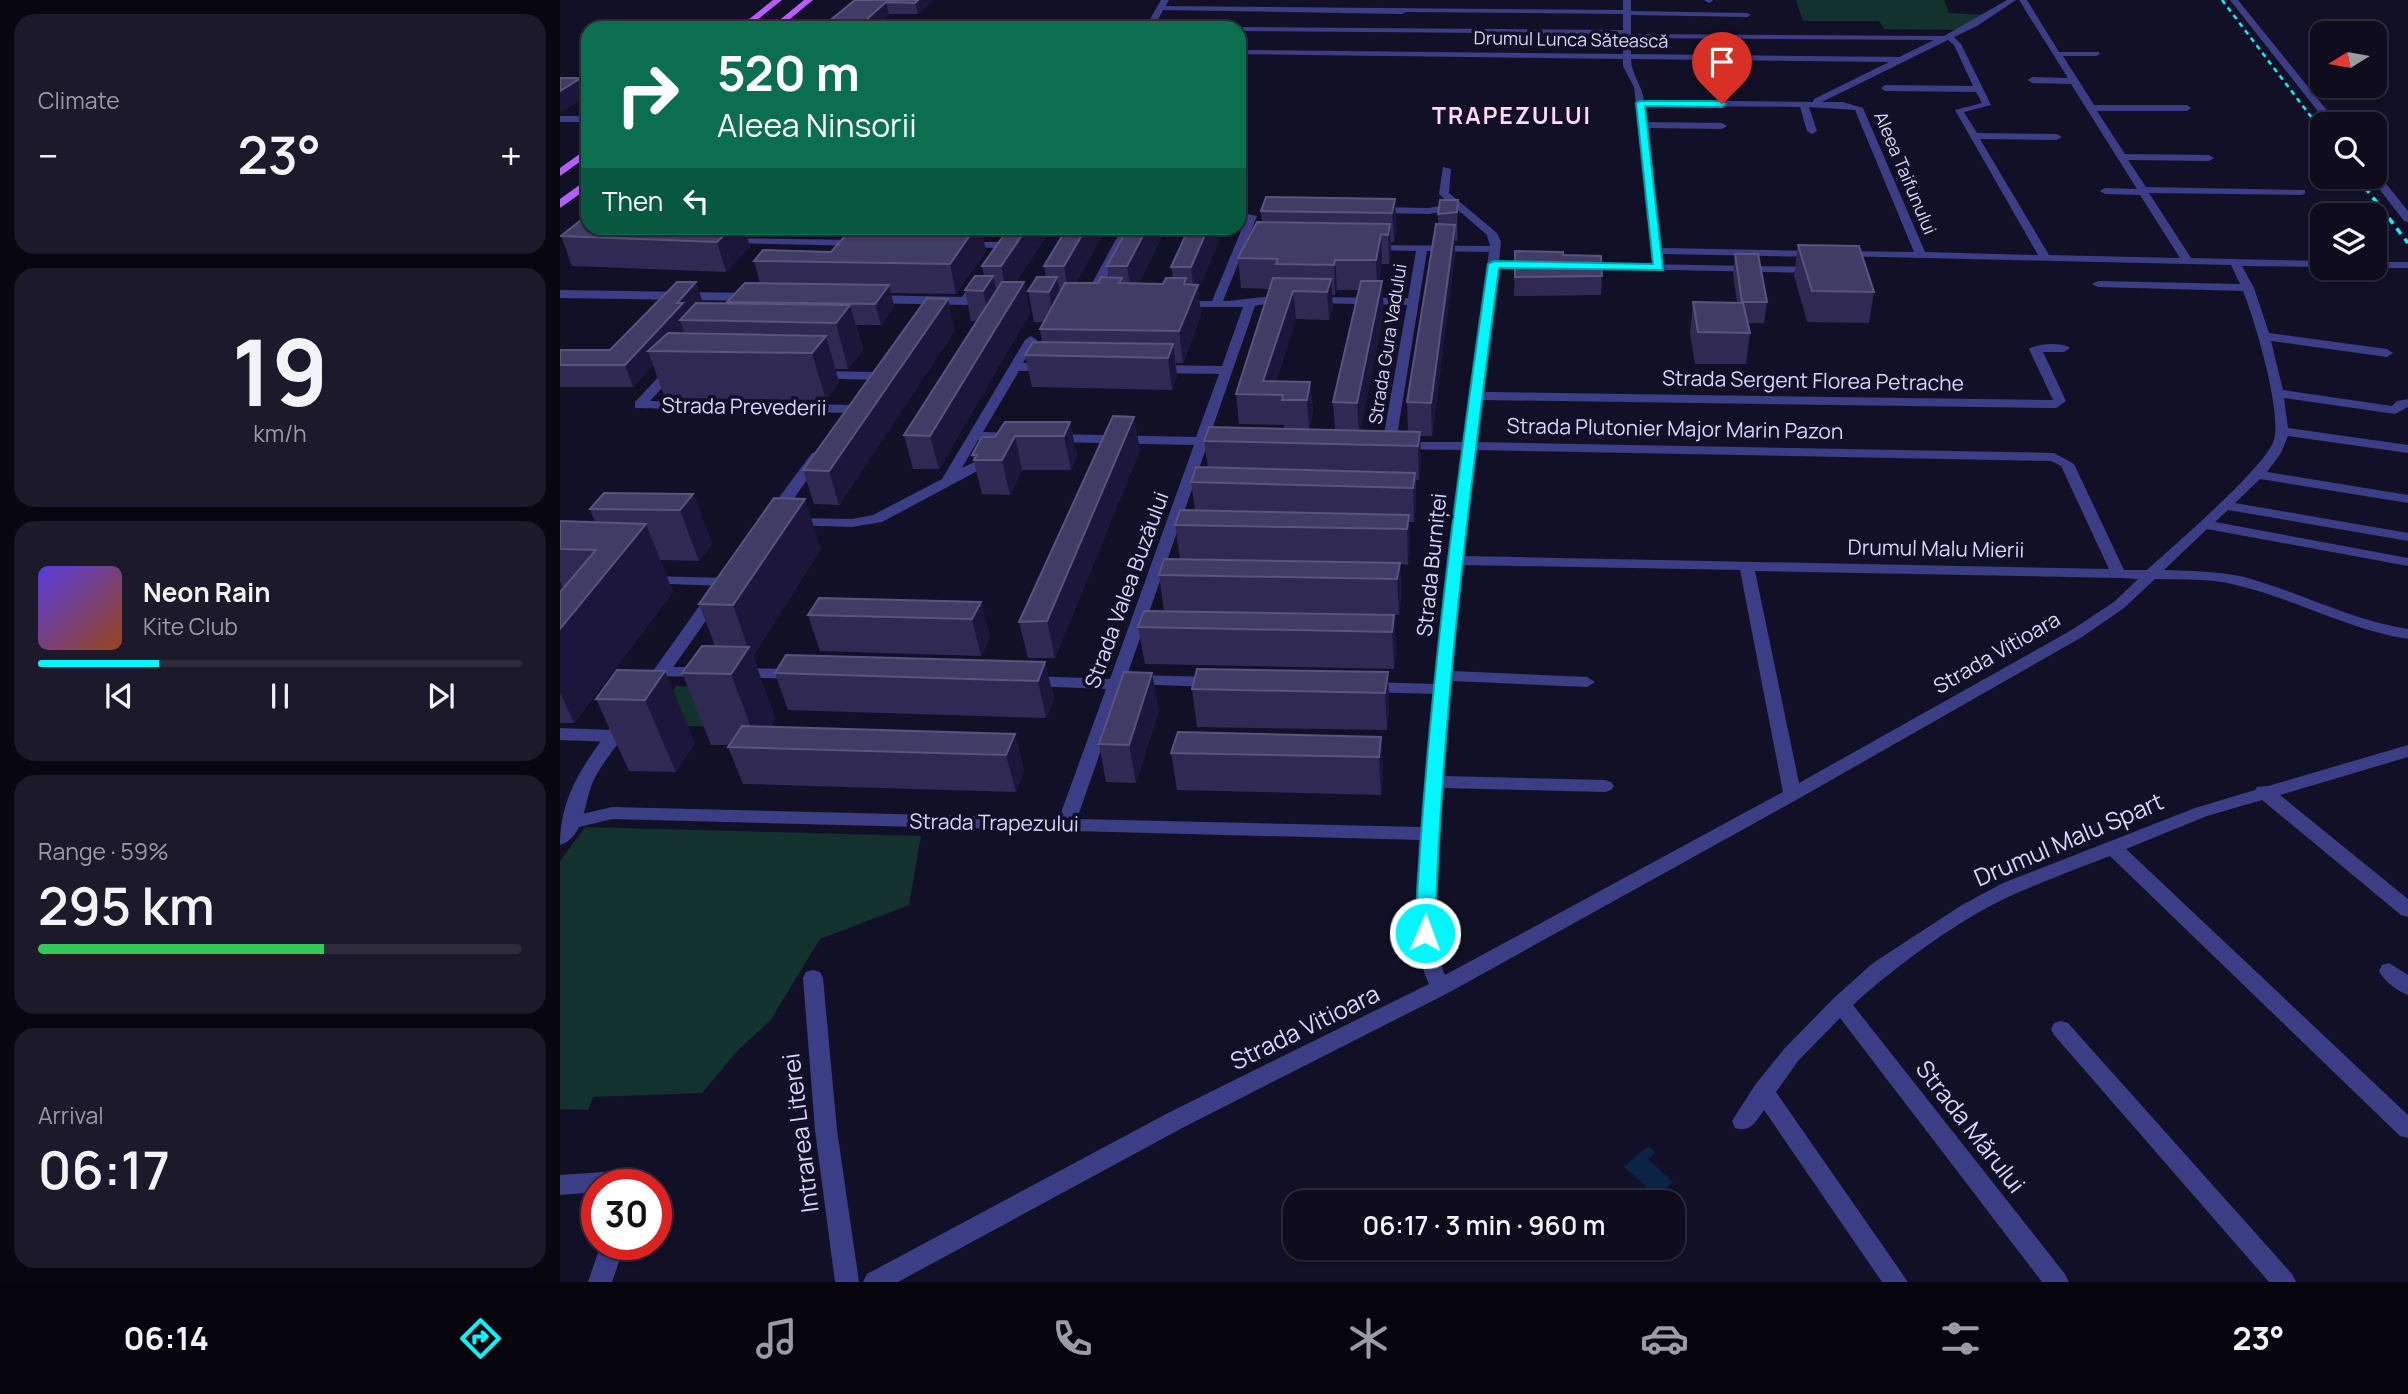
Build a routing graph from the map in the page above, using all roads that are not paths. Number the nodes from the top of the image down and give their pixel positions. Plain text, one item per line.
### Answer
1 (778, 0) edge
2 (808, 0) edge
3 (1406, 0) edge
4 (1627, 0) edge
5 (2012, 0) edge
6 (2023, 0) edge
7 (2234, 0) edge
8 (1163, 4) edge
9 (1402, 11) junction
10 (1627, 13) junction
11 (1747, 15) dead end
12 (752, 21) edge
13 (782, 21) edge
14 (1153, 21) edge
15 (1246, 29) edge
16 (1395, 30) junction
17 (1628, 34) junction
18 (1947, 38) junction
19 (1246, 52) edge
20 (1386, 54) junction
21 (2057, 54) junction
22 (2096, 54) dead end
23 (1627, 56) junction
24 (1902, 60) junction
25 (1878, 72) junction
26 (2032, 80) dead end
27 (2073, 81) junction
28 (1979, 89) junction
29 (1837, 93) junction
30 (1640, 103) junction
31 (1806, 105) junction
32 (1843, 105) junction
33 (2090, 108) junction
34 (2187, 108) dead end
35 (2323, 112) edge
36 (581, 119) edge
37 (560, 120) edge
38 (1643, 125) junction
39 (1722, 126) dead end
40 (1812, 131) dead end
41 (1974, 136) junction
42 (2057, 137) dead end
43 (581, 156) edge
44 (2122, 158) junction
45 (2209, 158) dead end
46 (1446, 169) dead end
47 (560, 173) edge
48 (581, 188) edge
49 (2384, 189) edge
50 (2301, 192) dead end
51 (2145, 194) junction
52 (2108, 196) dead end
53 (560, 205) edge
54 (1458, 206) junction
55 (1357, 210) edge
56 (1252, 216) dead end
57 (2408, 219) edge
58 (1246, 231) edge
59 (1124, 235) edge
60 (1244, 235) edge
61 (720, 241) edge
62 (1006, 241) joint
63 (867, 243) edge
64 (949, 245) edge
65 (1240, 246) junction
66 (1279, 246) edge
67 (1357, 247) edge
68 (1422, 248) junction
69 (1496, 249) junction
70 (1658, 251) junction
71 (1921, 256) junction
72 (2045, 258) junction
73 (2186, 261) junction
74 (2235, 262) junction
75 (1494, 264) junction
76 (2310, 264) edge
77 (1546, 265) edge
78 (2387, 265) edge
79 (2408, 265) edge
80 (1573, 266) edge
81 (1659, 267) junction
82 (1826, 271) edge
83 (2098, 284) dead end
84 (2248, 288) junction
85 (560, 294) edge
86 (771, 297) edge
87 (848, 299) edge
88 (930, 300) junction
89 (1074, 302) edge
90 (1413, 302) junction
91 (1164, 303) edge
92 (1216, 304) junction
93 (1250, 304) junction
94 (918, 317) edge
95 (2262, 335) junction
96 (1031, 340) edge
97 (2064, 348) dead end
98 (2387, 353) dead end
99 (684, 355) edge
100 (1015, 367) junction
101 (1071, 368) edge
102 (1141, 369) edge
103 (1227, 370) junction
104 (879, 371) joint
105 (807, 374) edge
106 (2276, 393) junction
107 (1475, 396) junction
108 (2408, 403) edge
109 (851, 409) junction
110 (2281, 431) junction
111 (974, 436) junction
112 (1033, 438) junction
113 (1202, 441) junction
114 (1237, 442) edge
115 (1383, 445) joint
116 (1468, 447) junction
117 (2408, 449) edge
118 (2258, 474) junction
119 (947, 483) junction
120 (2408, 499) edge
121 (2225, 505) junction
122 (2204, 524) junction
123 (766, 526) joint
124 (2408, 537) edge
125 (1454, 560) junction
126 (2408, 562) edge
127 (1747, 566) junction
128 (2119, 573) junction
129 (2151, 574) junction
130 (730, 577) joint
131 (635, 579) edge
132 (2408, 634) edge
133 (661, 672) junction
134 (819, 675) edge
135 (1008, 681) edge
136 (1116, 682) junction
137 (1587, 682) dead end
138 (1226, 683) edge
139 (1443, 683) junction
140 (1347, 686) edge
141 (560, 734) edge
142 (614, 736) junction
143 (2408, 751) edge
144 (1434, 782) junction
145 (1605, 786) dead end
146 (2263, 791) junction
147 (1792, 795) junction
148 (1066, 825) junction
149 (564, 828) edge
150 (1429, 834) junction
151 (2113, 848) junction
152 (2408, 910) edge
153 (2389, 971) dead end
154 (813, 978) dead end
155 (1441, 987) junction
156 (2408, 987) edge
157 (1841, 1004) junction
158 (2061, 1029) dead end
159 (1763, 1091) junction
160 (1743, 1121) dead end
161 (2408, 1129) edge
162 (581, 1184) edge
163 (560, 1185) edge
164 (608, 1260) edge
165 (600, 1282) edge
166 (847, 1282) edge
167 (875, 1282) edge
168 (1896, 1282) edge
169 (2057, 1282) edge
170 (2284, 1282) edge

1 - 12 main road
2 - 13 main road
3 - 9 street
4 - 10 street
5 - 18 street
6 - 21 street
7 - 35 street
8 - 9 street
8 - 14 street
9 - 10 street
9 - 16 street
10 - 11 street
10 - 17 street
15 - 16 street
16 - 17 street
16 - 20 street
17 - 18 street
17 - 23 street
18 - 24 street
18 - 28 street
19 - 20 street, Drumul Lunca Sătească
20 - 23 street, Drumul Lunca Sătească
21 - 22 street
21 - 27 street
23 - 24 street, Drumul Lunca Sătească
23 - 30 street
24 - 25 street
25 - 28 street
25 - 29 street
26 - 27 street
27 - 33 street
28 - 41 street
29 - 31 street
29 - 32 street, Aleea Taifunului
30 - 31 street, Aleea Taifunului
30 - 38 street
31 - 32 street, Aleea Taifunului
31 - 40 street
32 - 71 street, Aleea Taifunului
33 - 34 street
33 - 44 street
36 - 37 street
38 - 39 street
38 - 70 street
41 - 42 street
41 - 72 street
43 - 47 main road
44 - 45 street
44 - 51 street
46 - 54 street
48 - 53 main road
49 - 57 street
50 - 51 street
51 - 52 street
51 - 73 street
54 - 55 street
54 - 69 street
56 - 58 street
59 - 89 street
60 - 65 street
61 - 63 street
62 - 64 street
62 - 88 street
65 - 66 street
65 - 92 street
67 - 68 street, Strada Gura Vadului
68 - 69 street, Strada Gura Vadului
68 - 90 street, Strada Gura Vadului
69 - 75 street, Strada Burniței
70 - 71 street, Aleea Taifunului
70 - 81 street
71 - 72 street
72 - 73 street
73 - 74 street
74 - 76 street
74 - 84 street
75 - 77 street
75 - 107 street, Strada Burniței
78 - 79 street
80 - 81 street
81 - 82 street
83 - 84 street
84 - 95 street
85 - 86 street
87 - 88 street
88 - 94 street
90 - 93 street
90 - 115 street, Strada Gura Vadului
91 - 92 street
92 - 93 street
93 - 103 street, Strada Valea Buzăului
95 - 98 street
95 - 106 street
96 - 100 street
97 - 107 street, Strada Sergent Florea Petrache
99 - 109 street, Strada Prevederii
100 - 101 street
100 - 111 street
102 - 103 street
103 - 113 street, Strada Valea Buzăului
104 - 105 street, Strada Prevederii
104 - 109 street, Strada Prevederii
106 - 108 street
106 - 110 street
107 - 116 street, Strada Burniței
109 - 123 street, Strada Prevederii
110 - 117 street
110 - 118 street, Strada Vitioara
111 - 112 street
111 - 119 street
112 - 113 street
112 - 119 street
113 - 114 street
113 - 136 street, Strada Valea Buzăului
115 - 116 street, Strada Plutonier Major Marin Pazon
116 - 125 street, Strada Burniței
116 - 128 street, Strada Plutonier Major Marin Pazon
118 - 120 street
118 - 121 street, Strada Vitioara
119 - 123 street
121 - 122 street, Strada Vitioara
121 - 124 street
122 - 126 street
122 - 129 street, Strada Vitioara
125 - 127 street, Drumul Malu Mierii
125 - 139 street, Strada Burniței
127 - 128 street, Drumul Malu Mierii
127 - 147 street
128 - 129 street, Drumul Malu Mierii
129 - 132 street, Drumul Malu Mierii
129 - 147 street, Strada Vitioara
130 - 131 street
130 - 133 street
133 - 134 street
133 - 142 street
135 - 136 street
136 - 138 street
136 - 148 street, Strada Valea Buzăului
137 - 139 street
139 - 140 street
139 - 144 street, Strada Burniței
141 - 142 street
142 - 149 street
143 - 146 street, Drumul Malu Spart
144 - 145 street
144 - 150 street, Strada Burniței
146 - 151 street, Drumul Malu Spart
146 - 152 street
147 - 155 street, Strada Vitioara
148 - 149 street, Strada Trapezului
148 - 150 street, Strada Trapezului
150 - 155 street, Strada Burniței
151 - 157 street, Drumul Malu Spart
151 - 161 street
153 - 156 street
154 - 166 street, Intrarea Literei
155 - 167 street, Strada Vitioara
157 - 159 street, Drumul Malu Spart
157 - 169 street, Strada Mărului
158 - 170 street
159 - 160 street, Drumul Malu Spart
159 - 168 street
162 - 163 street
164 - 165 street

